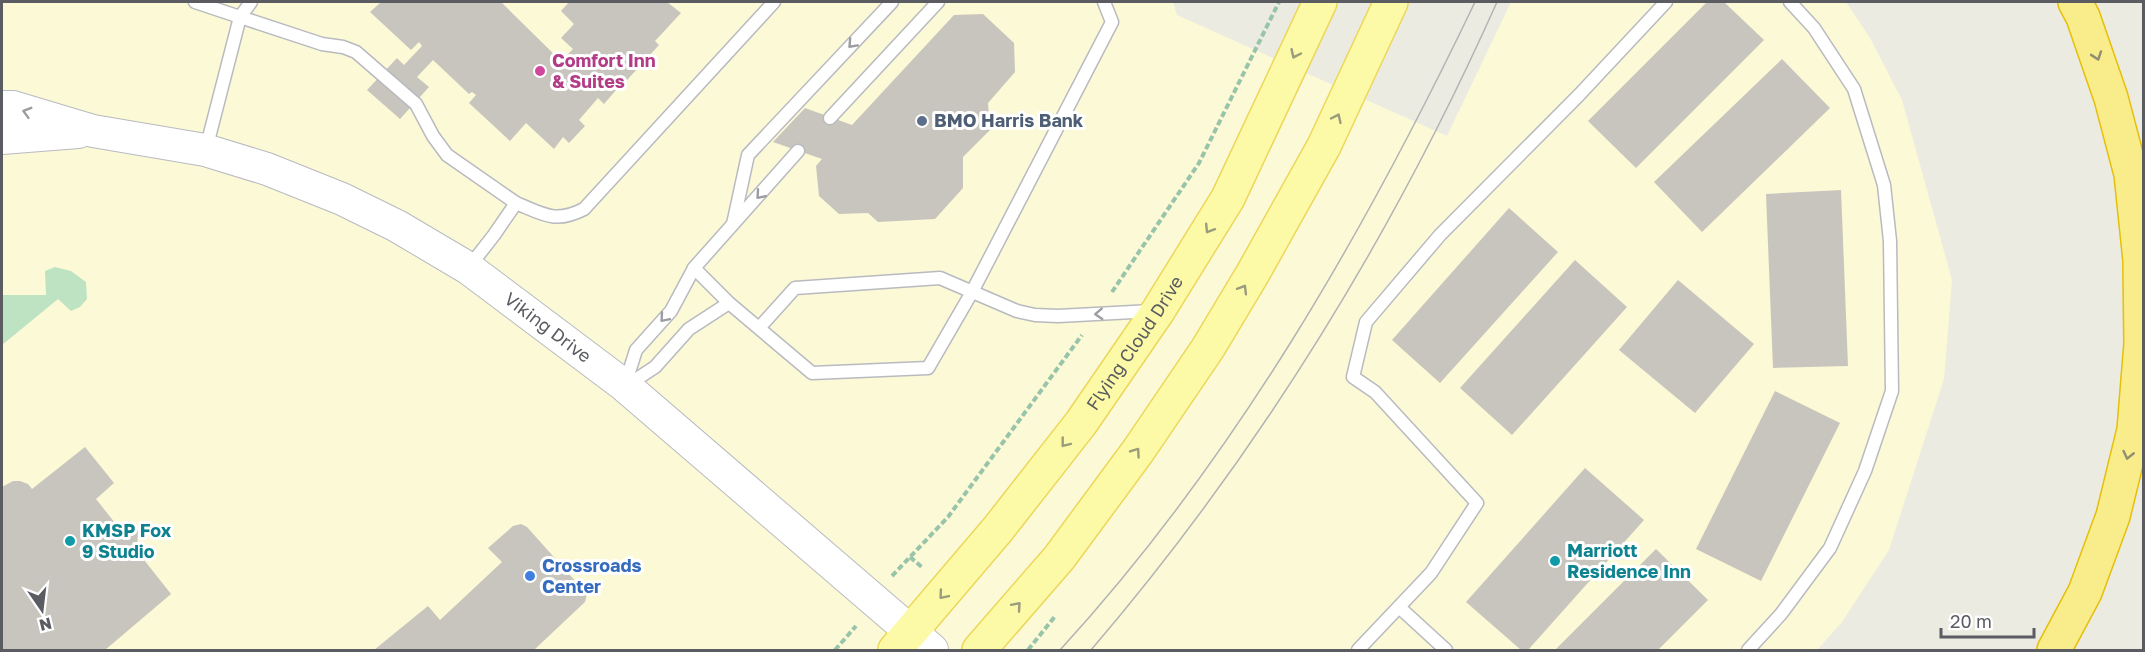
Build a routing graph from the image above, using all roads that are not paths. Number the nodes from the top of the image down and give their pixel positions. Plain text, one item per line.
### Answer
1 (195, 2) edge
2 (250, 2) edge
3 (774, 2) edge
4 (892, 2) edge
5 (938, 2) edge
6 (1104, 2) edge
7 (1320, 2) edge
8 (1390, 2) edge
9 (1666, 2) edge
10 (1790, 2) edge
11 (2075, 2) edge
12 (240, 17) junction
13 (2, 106) edge
14 (830, 118) dead end
15 (93, 131) junction
16 (2, 138) edge
17 (205, 150) junction
18 (798, 151) dead end
19 (516, 203) junction
20 (733, 225) junction
21 (468, 268) junction
22 (694, 268) junction
23 (972, 292) junction
24 (729, 303) junction
25 (1158, 311) junction
26 (759, 328) junction
27 (625, 386) junction
28 (1399, 607) junction
29 (913, 645) edge
30 (979, 651) edge
31 (1358, 651) edge
32 (1446, 651) edge
33 (1748, 651) edge
34 (2054, 651) edge

1 - 12 lane
2 - 12 lane
3 - 19 lane
4 -> 20 lane
5 - 14 lane
6 - 23 lane
7 -> 25 main road, Flying Cloud Drive
30 -> 8 main road
9 - 28 lane
10 - 33 lane
11 -> 34 highway
12 - 17 lane
12 - 19 lane
15 -> 13 street, Viking Drive
15 - 16 street, Viking Drive
15 - 17 street, Viking Drive
17 - 21 street, Viking Drive
18 -> 20 lane
19 - 21 lane
20 - 22 lane
21 - 27 street, Viking Drive
22 - 24 lane
22 -> 27 lane
25 -> 23 lane
23 - 26 lane
23 - 26 lane
24 - 26 lane
24 - 27 lane
25 -> 29 main road, Flying Cloud Drive
27 - 29 street, Viking Drive
28 - 31 lane
28 - 32 lane

